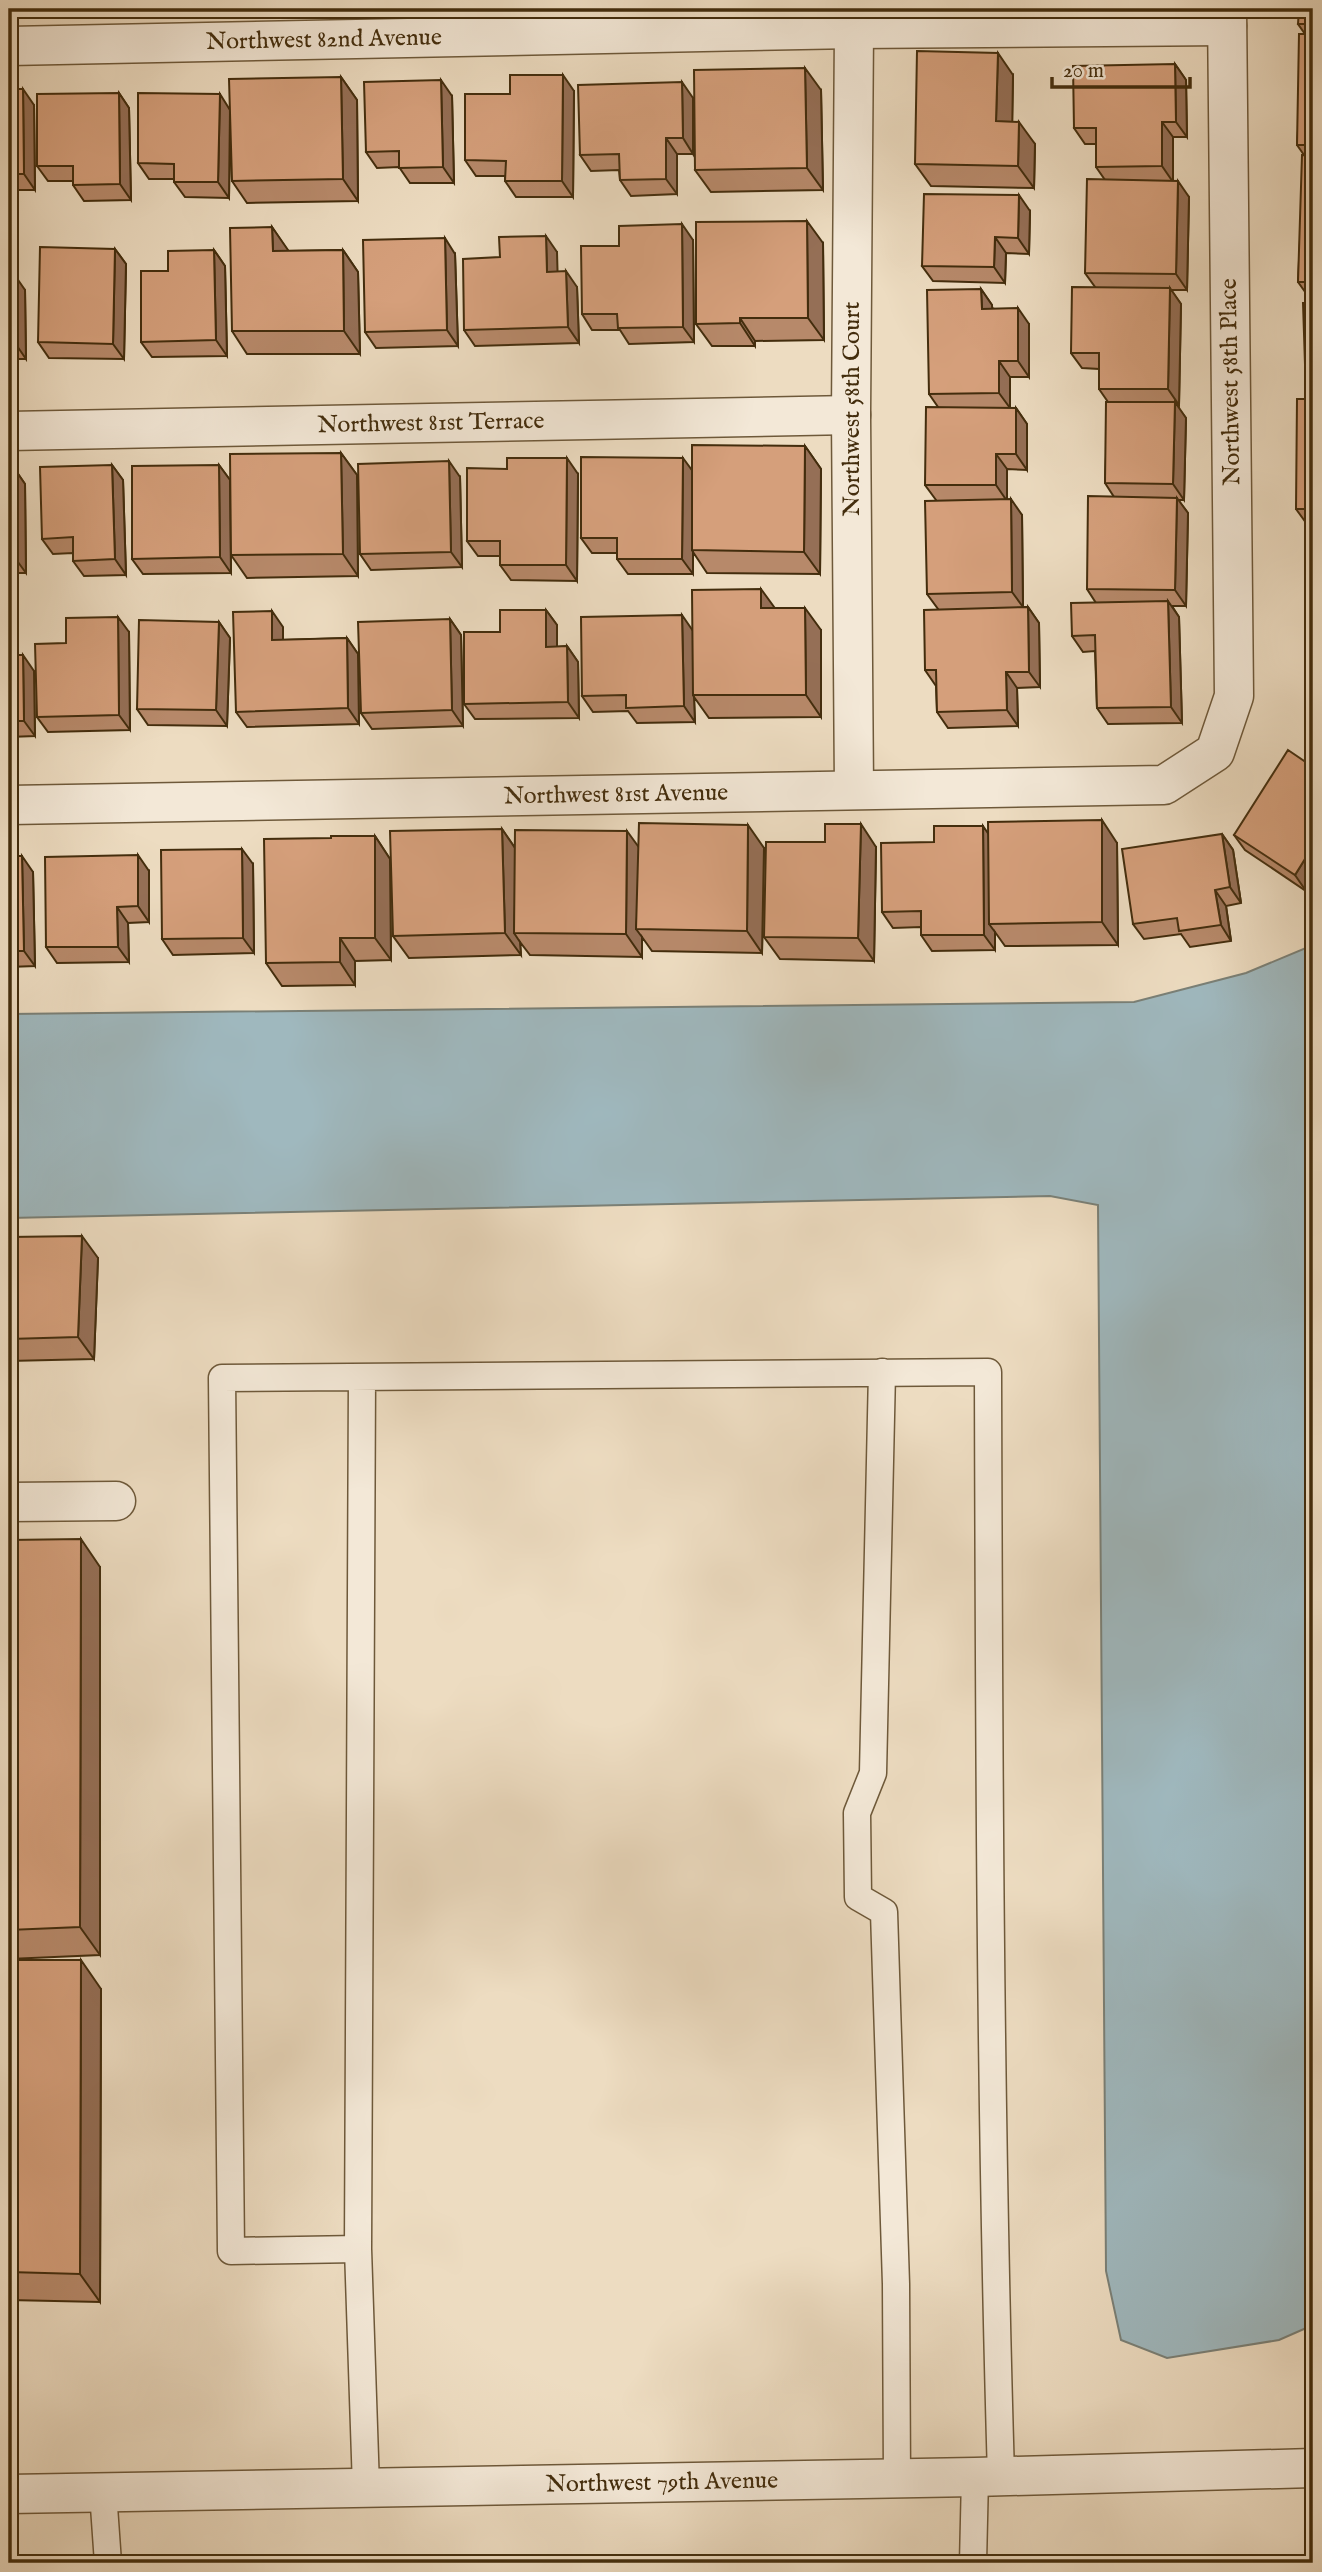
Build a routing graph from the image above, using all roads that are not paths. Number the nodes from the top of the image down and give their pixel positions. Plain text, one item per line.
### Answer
1 (1227, 17) edge
2 (324, 25) edge
3 (854, 29) junction
4 (9, 46) edge
5 (851, 415) junction
6 (9, 431) edge
7 (1215, 752) joint
8 (854, 789) junction
9 (9, 805) edge
10 (882, 1372) junction
11 (362, 1377) junction
12 (116, 1501) dead end
13 (9, 1503) edge
14 (358, 2249) junction
15 (1313, 2468) edge
16 (988, 2477) junction
17 (897, 2478) junction
18 (366, 2487) junction
19 (103, 2492) junction
20 (9, 2494) edge
21 (108, 2563) edge
22 (973, 2563) edge

1 - 3 street, Northwest 82nd Avenue
1 - 7 street, Northwest 58th Place
2 - 3 street, Northwest 82nd Avenue
2 - 4 street, Northwest 82nd Avenue
3 - 5 street, Northwest 58th Court
5 - 6 street, Northwest 81st Terrace
5 - 8 street, Northwest 58th Court
7 - 8 street, Northwest 81st Avenue
8 - 9 street, Northwest 81st Avenue
10 - 11 lane
10 - 16 lane
10 - 17 lane
11 - 14 lane
11 - 14 lane
12 - 13 street
14 - 18 lane
15 - 16 street, Northwest 79th Avenue
16 - 17 street, Northwest 79th Avenue
16 - 22 lane
17 - 18 street, Northwest 79th Avenue
18 - 19 street, Northwest 79th Avenue
19 - 20 street, Northwest 79th Avenue
19 - 21 lane

